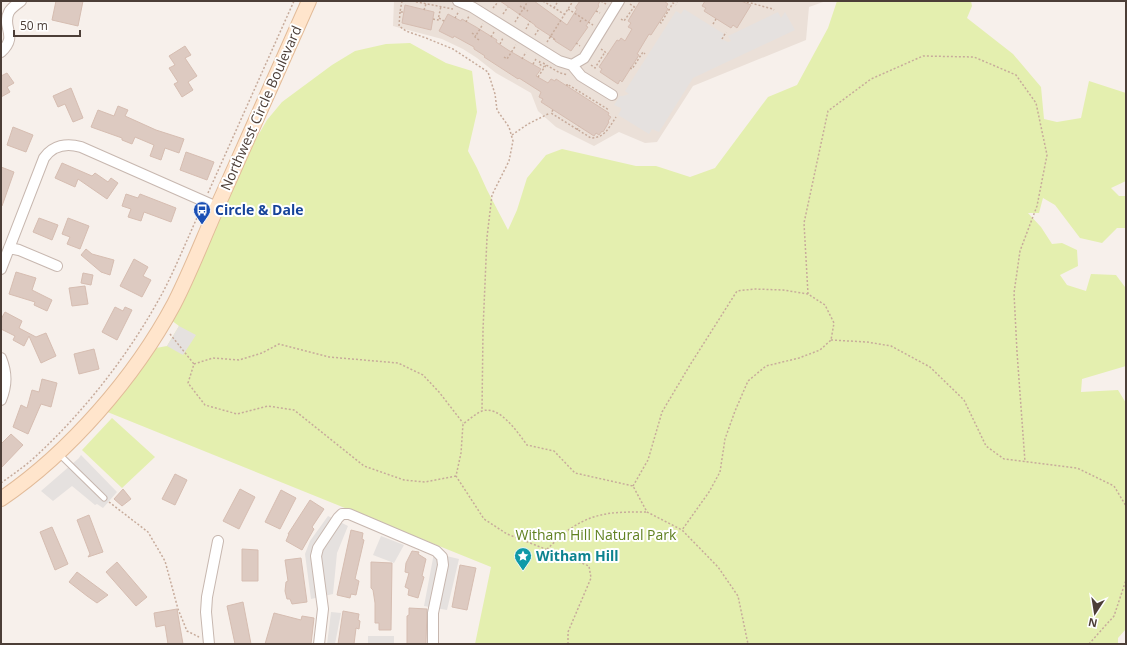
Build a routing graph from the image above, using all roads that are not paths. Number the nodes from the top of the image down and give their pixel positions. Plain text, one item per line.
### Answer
1 (21, 1) edge
2 (309, 1) edge
3 (619, 1) edge
4 (459, 8) edge
5 (1, 52) edge
6 (572, 65) junction
7 (612, 96) dead end
8 (217, 207) junction
9 (9, 248) junction
10 (57, 266) dead end
11 (1, 269) edge
12 (1, 358) edge
13 (1, 400) edge
14 (58, 452) junction
15 (104, 498) road end
16 (1, 499) edge
17 (218, 541) dead end
18 (209, 643) edge
19 (319, 644) edge
20 (432, 644) edge

1 - 5 street
2 - 8 main road, Northwest Circle Boulevard
3 - 6 street
4 - 6 street
6 - 7 street
8 - 9 street
8 - 14 main road, Northwest Circle Boulevard
9 - 10 street
9 - 11 street
12 - 13 street
14 - 15 lane
14 - 16 main road, Northwest Circle Boulevard
17 - 18 street
19 - 20 street

